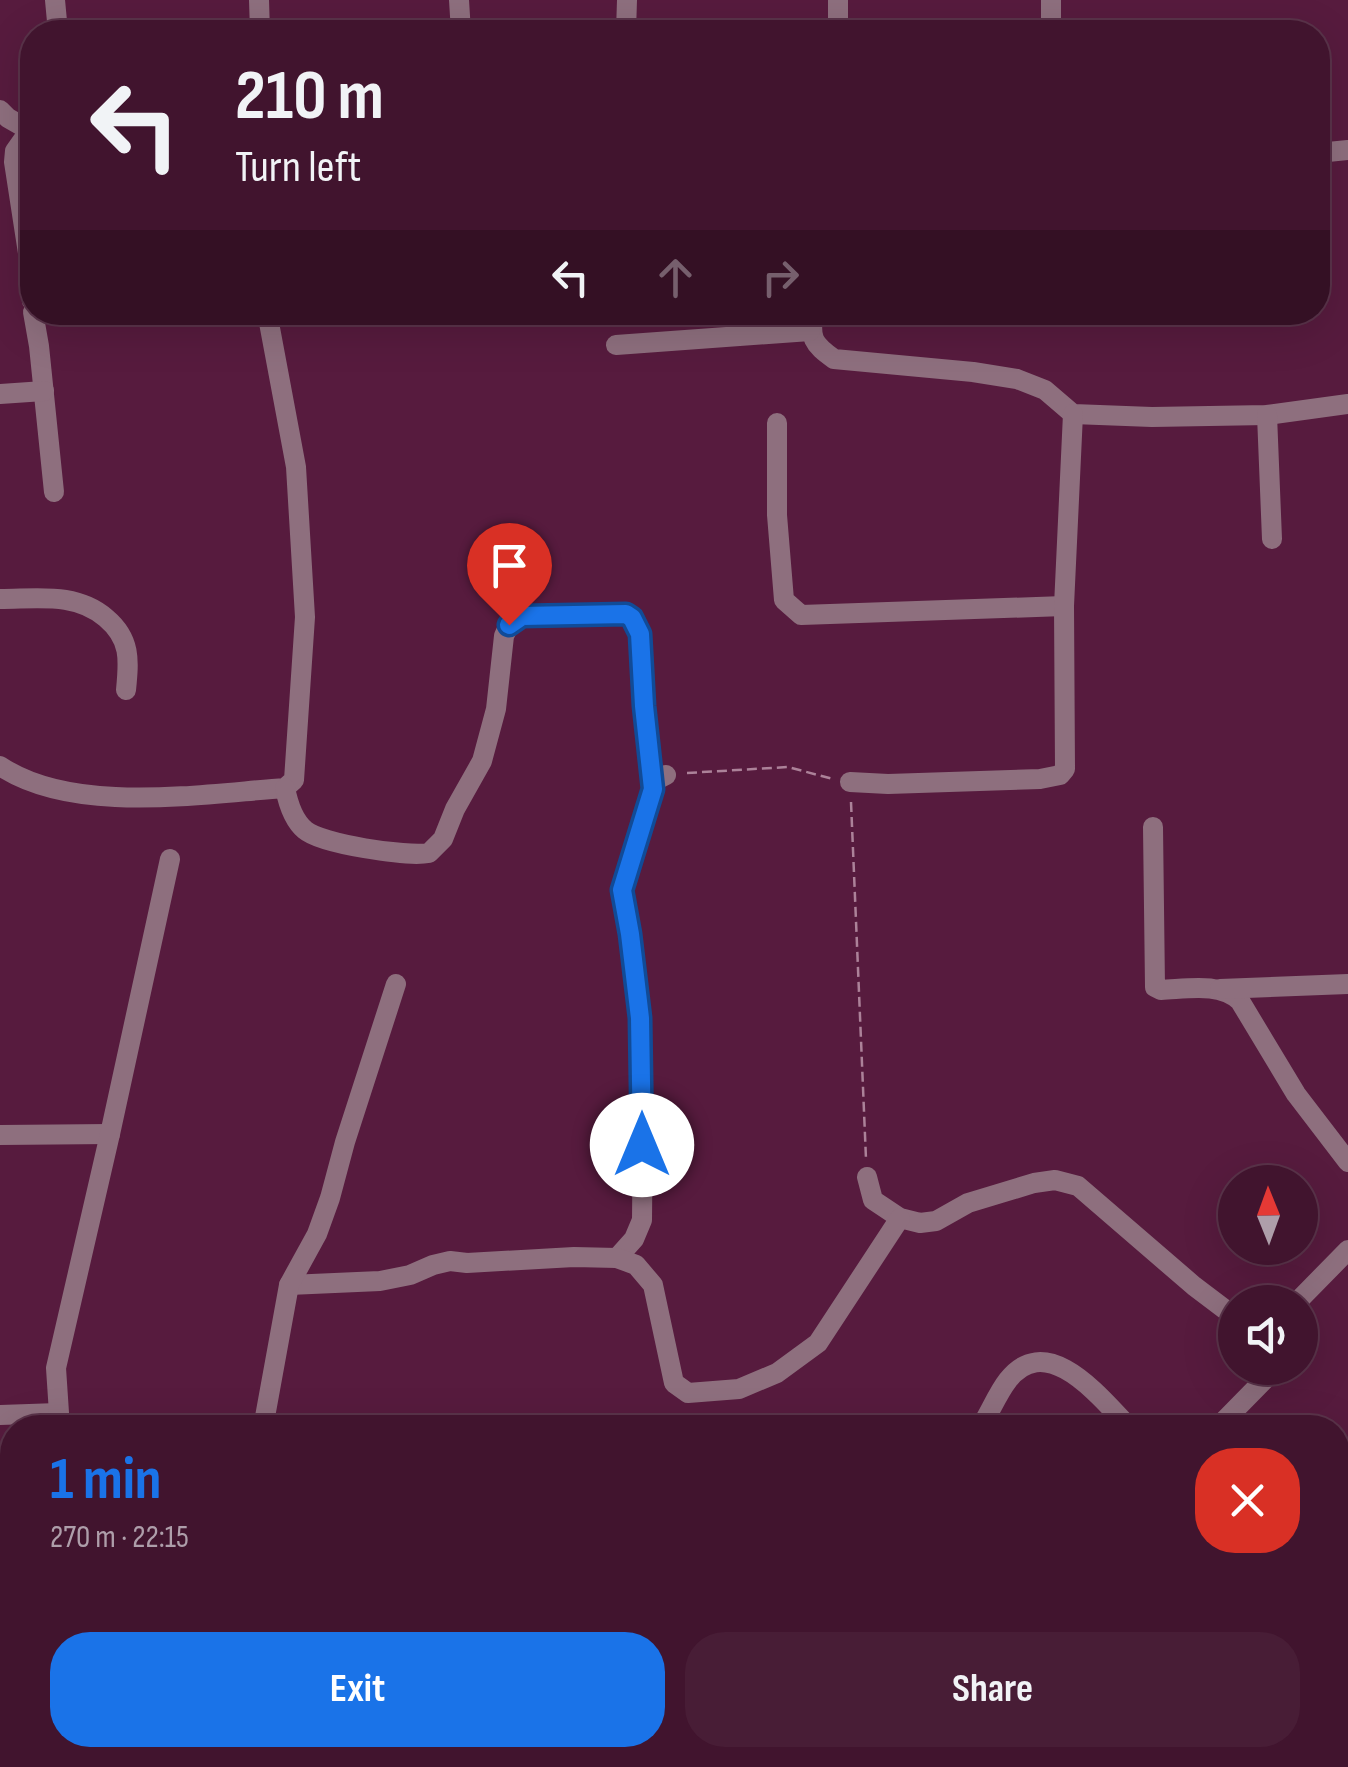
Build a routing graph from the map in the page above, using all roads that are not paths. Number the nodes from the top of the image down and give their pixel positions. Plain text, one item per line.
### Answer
1 (20, 144) edge
2 (20, 211) edge
3 (35, 325) edge
4 (270, 325) edge
5 (788, 325) edge
6 (813, 325) edge
7 (616, 346) dead end
8 (44, 392) junction
9 (0, 394) edge
10 (1348, 404) edge
11 (1073, 414) junction
12 (1267, 415) junction
13 (777, 423) dead end
14 (54, 492) dead end
15 (1272, 539) dead end
16 (0, 600) edge
17 (1064, 606) junction
18 (126, 690) dead end
19 (0, 766) edge
20 (850, 782) road end
21 (285, 788) junction
22 (1154, 828) dead end
23 (170, 859) dead end
24 (396, 984) dead end
25 (1348, 984) edge
26 (1220, 989) junction
27 (110, 1134) junction
28 (0, 1135) edge
29 (1348, 1162) edge
30 (867, 1177) road end
31 (900, 1218) junction
32 (1348, 1250) edge
33 (617, 1258) junction
34 (290, 1285) junction
35 (1313, 1285) edge
36 (1218, 1305) edge
37 (1259, 1385) edge
38 (59, 1415) edge
39 (265, 1415) edge
40 (988, 1415) edge
41 (1117, 1415) edge
42 (1230, 1415) edge

1 - 2 street
3 - 8 street
4 - 21 street
5 - 7 street
6 - 11 street
8 - 9 street
8 - 14 street
10 - 12 street
11 - 12 street
11 - 17 street
12 - 15 street
13 - 17 street
16 - 18 street
17 - 20 street
19 - 21 street
21 - 33 street
22 - 26 street
23 - 27 street
24 - 34 street
25 - 26 street
26 - 29 street
27 - 28 street
27 - 38 street
30 - 31 street
31 - 33 street
31 - 36 street
32 - 35 street
33 - 34 street
34 - 39 street
37 - 42 street
40 - 41 street

